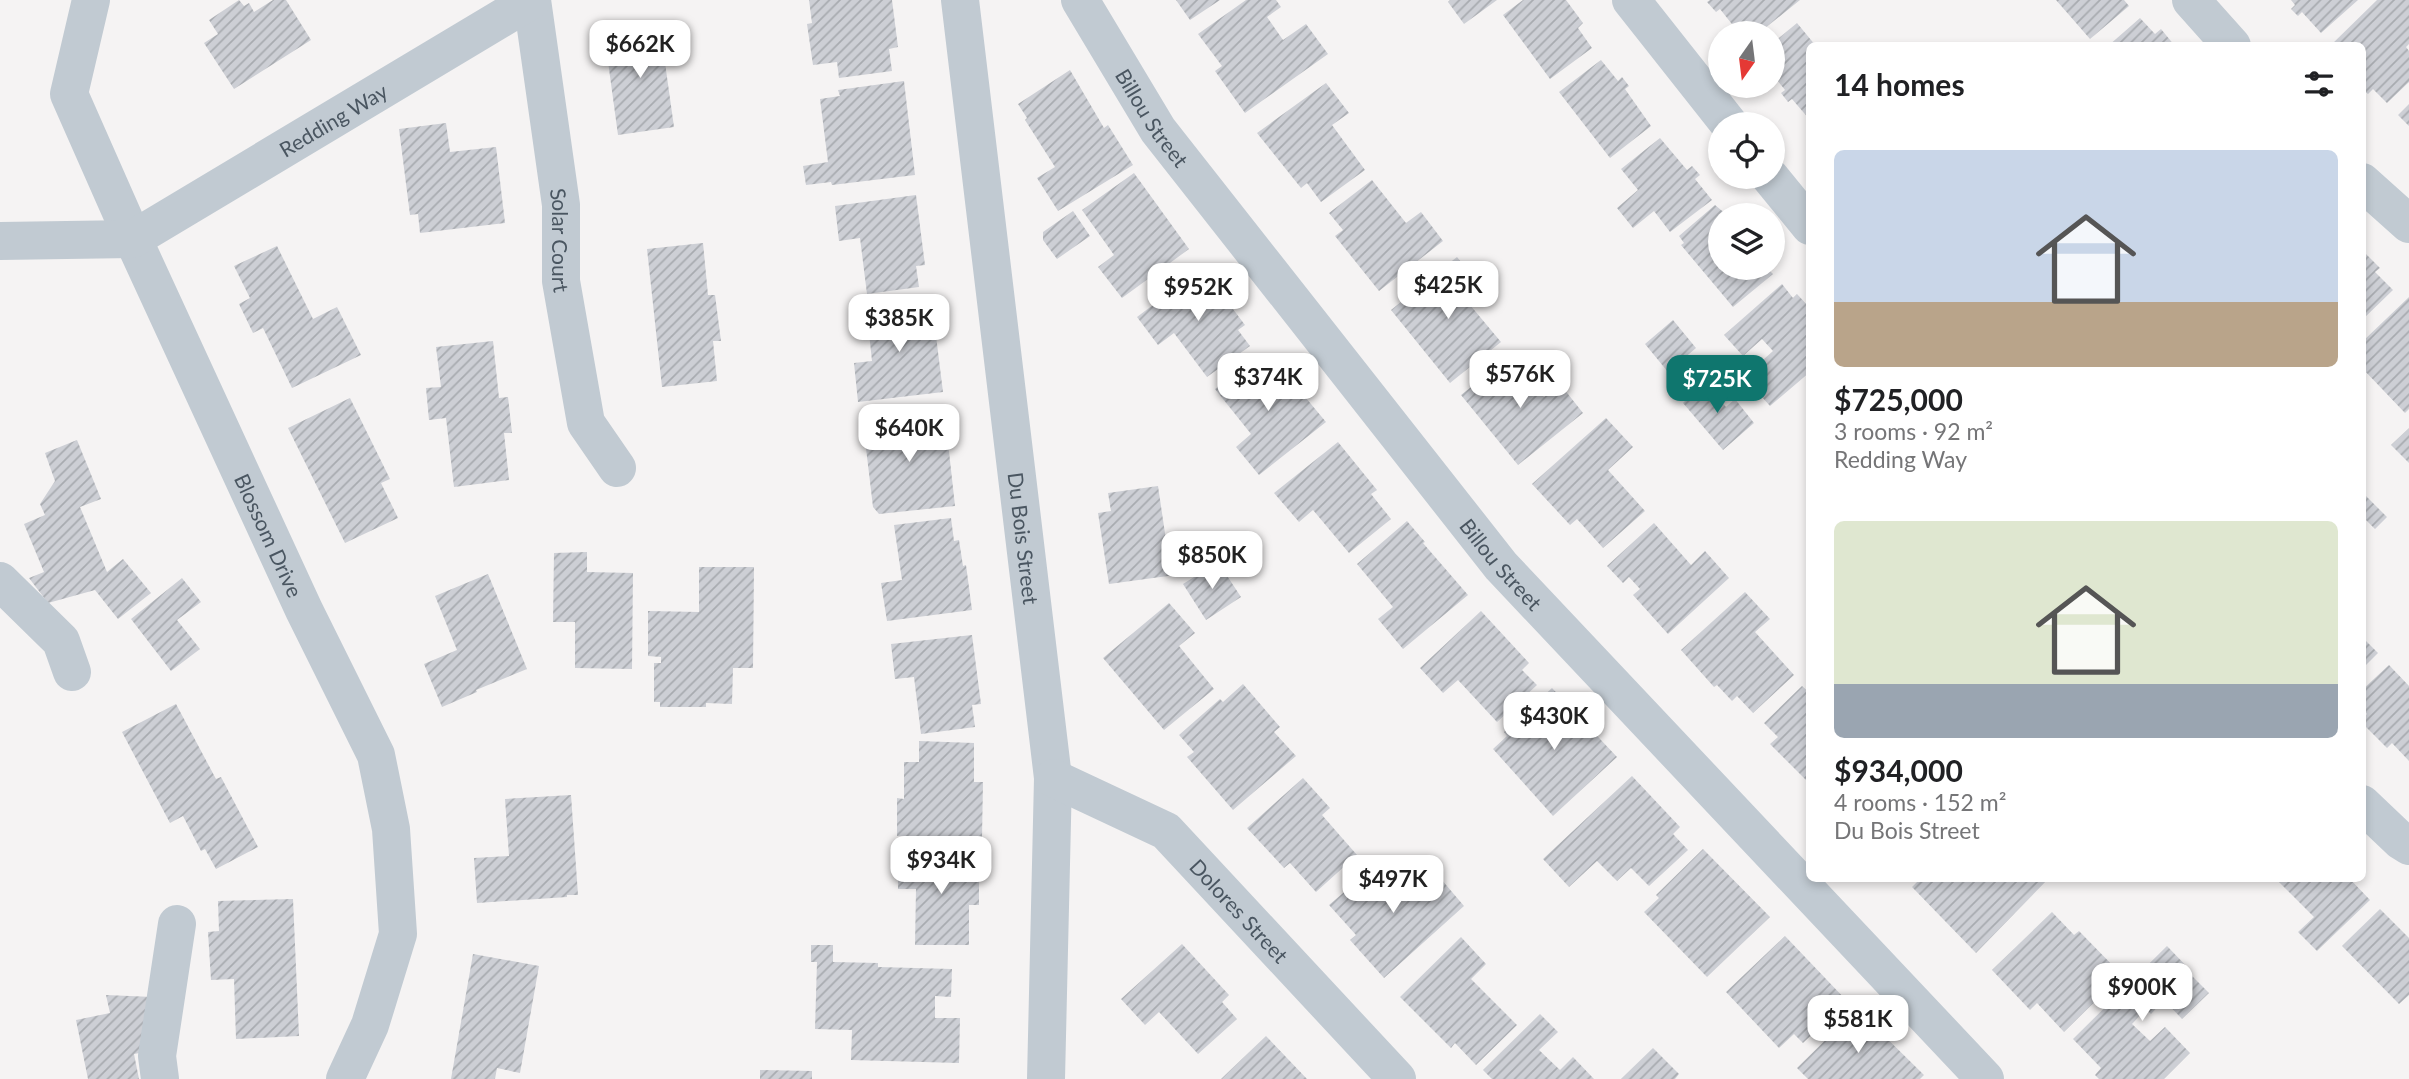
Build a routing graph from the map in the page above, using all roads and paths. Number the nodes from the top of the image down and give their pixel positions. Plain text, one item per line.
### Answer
1 (91, 0) edge
2 (532, 0) edge
3 (960, 0) edge
4 (1080, 0) edge
5 (1631, 0) edge
6 (2190, 0) edge
7 (2228, 42) edge
8 (1720, 112) edge
9 (2366, 186) edge
10 (1780, 189) edge
11 (1806, 221) edge
12 (2409, 224) edge
13 (133, 239) junction
14 (0, 241) edge
15 (617, 468) dead end
16 (0, 581) edge
17 (72, 672) dead end
18 (1053, 778) junction
19 (2366, 808) edge
20 (2409, 846) edge
21 (177, 924) dead end
22 (160, 1079) edge
23 (345, 1079) edge
24 (1046, 1079) edge
25 (1397, 1079) edge
26 (1985, 1079) edge

1 - 13 street, Blossom Drive
2 - 13 street, Redding Way
2 - 15 street, Solar Court
3 - 18 street, Du Bois Street
4 - 26 street, Billou Street
5 - 8 street
6 - 7 street
9 - 12 street
10 - 11 street
13 - 14 street
13 - 23 street, Blossom Drive
16 - 17 street
18 - 24 street, Du Bois Street
18 - 25 street, Dolores Street
19 - 20 street
21 - 22 street

